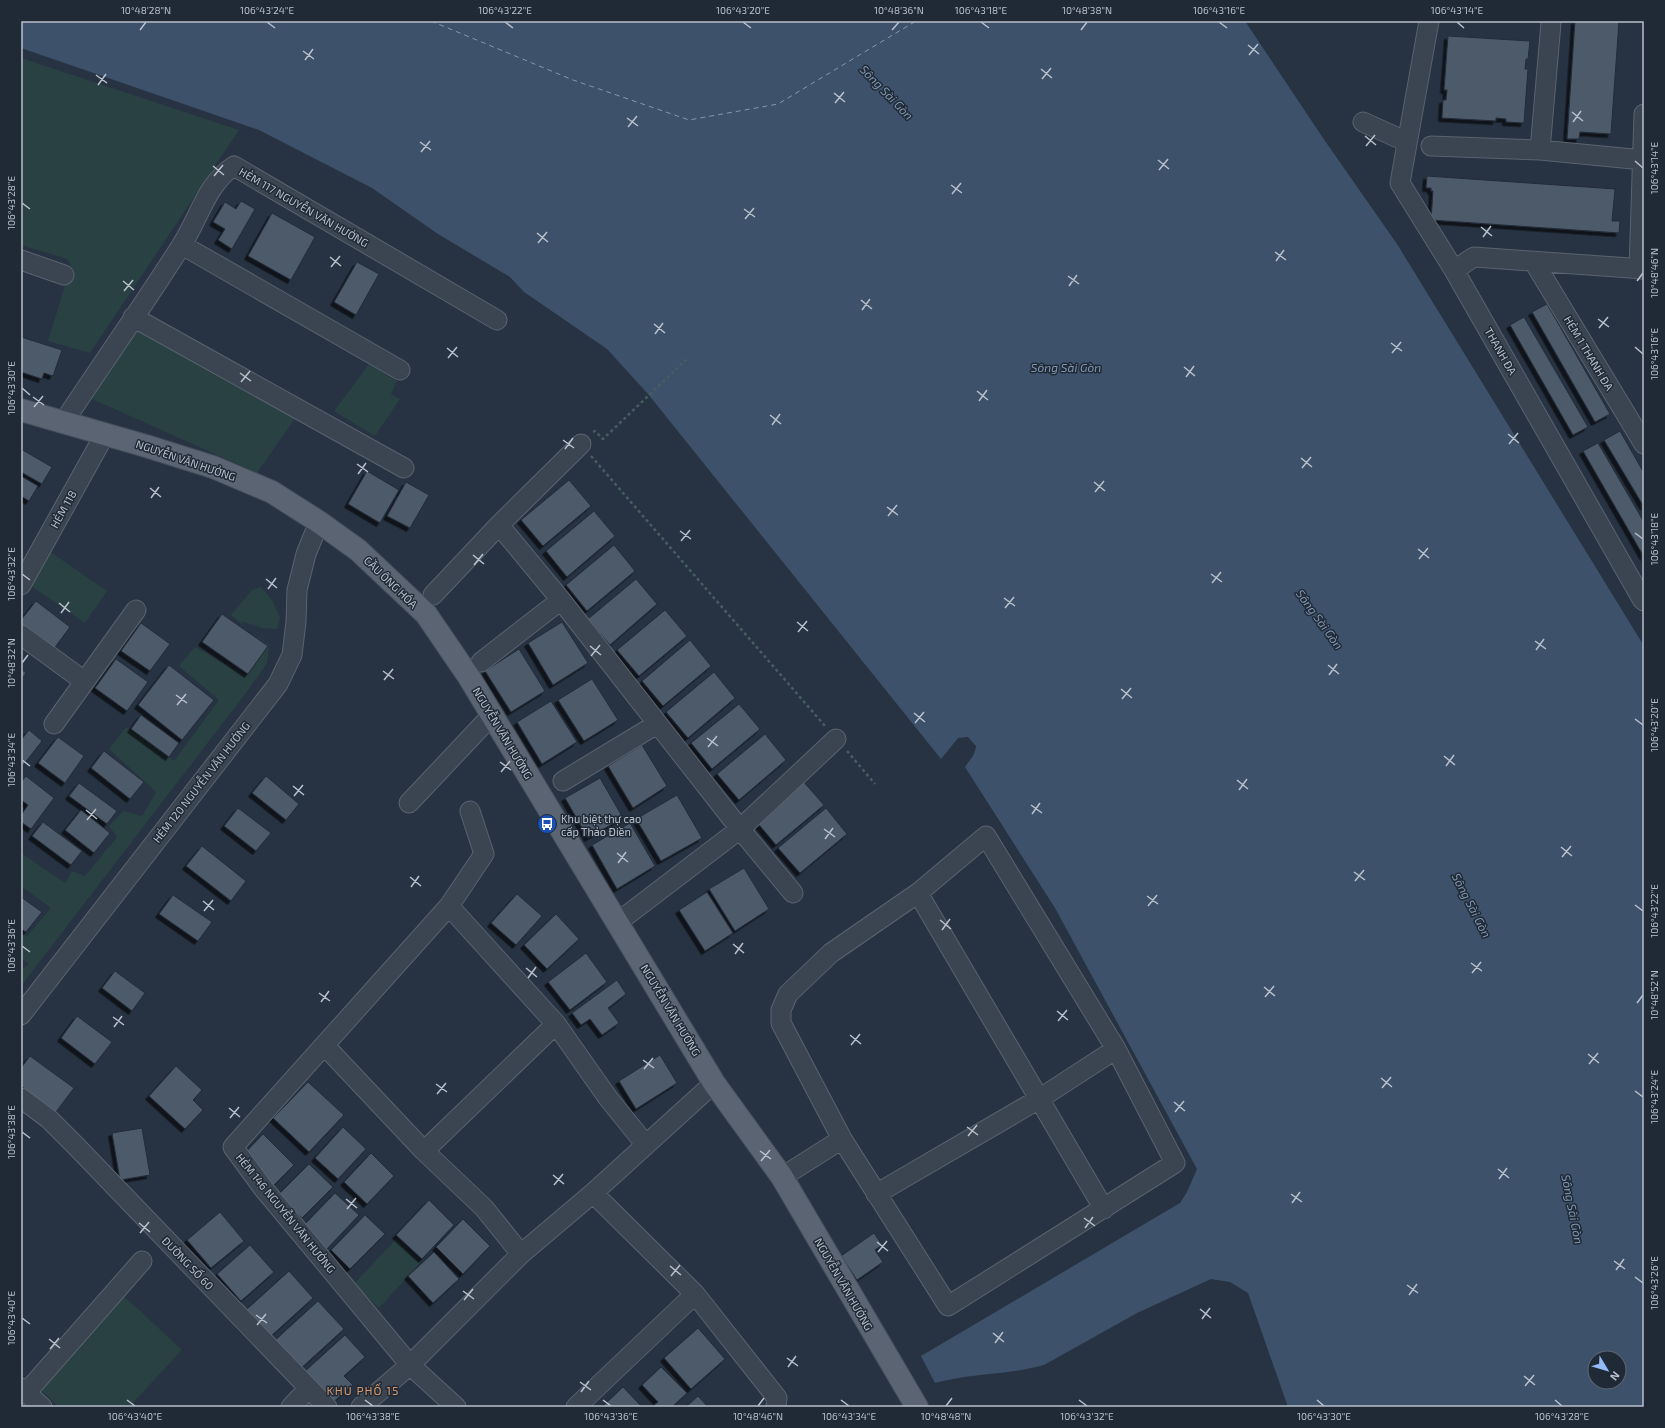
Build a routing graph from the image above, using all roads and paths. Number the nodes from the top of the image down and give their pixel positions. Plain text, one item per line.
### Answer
1 (1429, 21) edge
2 (1551, 23) dead end
3 (1644, 114) edge
4 (1363, 122) dead end
5 (1407, 142) junction
6 (1431, 146) dead end
7 (1540, 150) junction
8 (1643, 160) junction
9 (182, 245) junction
10 (21, 260) edge
11 (1534, 262) junction
12 (1642, 269) edge
13 (1454, 270) junction
14 (64, 275) dead end
15 (133, 318) junction
16 (497, 320) dead end
17 (688, 358) dead end
18 (400, 370) dead end
19 (21, 410) edge
20 (63, 423) junction
21 (105, 434) junction
22 (603, 439) dead end
23 (581, 444) joint
24 (1644, 444) edge
25 (404, 468) dead end
26 (319, 522) junction
27 (499, 525) junction
28 (358, 550) joint
29 (21, 584) edge
30 (561, 600) junction
31 (1644, 600) edge
32 (428, 604) junction
33 (136, 610) dead end
34 (21, 635) edge
35 (482, 662) dead end
36 (84, 681) junction
37 (492, 715) junction
38 (54, 724) dead end
39 (657, 724) junction
40 (836, 739) junction
41 (563, 781) dead end
42 (875, 784) dead end
43 (409, 803) dead end
44 (470, 811) dead end
45 (740, 829) junction
46 (793, 893) dead end
47 (918, 893) junction
48 (449, 906) junction
49 (618, 922) junction
50 (21, 1014) edge
51 (556, 1024) junction
52 (325, 1046) junction
53 (1116, 1048) junction
54 (714, 1083) junction
55 (21, 1098) edge
56 (1039, 1099) junction
57 (842, 1140) junction
58 (646, 1145) junction
59 (424, 1151) junction
60 (782, 1176) junction
61 (593, 1193) junction
62 (876, 1194) junction
63 (1104, 1209) junction
64 (521, 1254) junction
65 (142, 1261) dead end
66 (695, 1294) junction
67 (410, 1365) junction
68 (309, 1388) junction
69 (24, 1390) edge
70 (42, 1407) edge
71 (291, 1407) edge
72 (327, 1407) edge
73 (362, 1407) edge
74 (456, 1407) edge
75 (576, 1407) edge
76 (776, 1407) edge
77 (917, 1407) edge

1 - 5 street, THANH ĐA
2 - 7 street
3 - 8 street
4 - 5 street
5 - 13 street, THANH ĐA
6 - 7 street
7 - 8 street
8 - 12 street
9 - 15 street, HẺM 117 NGUYỄN VĂN HƯỞNG
9 - 16 street, HẺM 117 NGUYỄN VĂN HƯỞNG
9 - 18 street
10 - 14 street
11 - 12 street
11 - 13 street
11 - 24 street, HẺM 1 THANH ĐA
13 - 31 street, THANH ĐA
15 - 20 street, HẺM 117 NGUYỄN VĂN HƯỞNG
15 - 25 street
17 - 22 path
19 - 20 main road, NGUYỄN VĂN HƯỞNG
20 - 21 main road, NGUYỄN VĂN HƯỞNG
21 - 26 main road, NGUYỄN VĂN HƯỞNG
21 - 29 street, HẺM 118
23 - 27 street
23 - 40 path
26 - 28 main road, NGUYỄN VĂN HƯỞNG
26 - 50 street, HẺM 120 NGUYỄN VĂN HƯỞNG
27 - 30 street
27 - 32 street
28 - 32 main road, CẦU ÔNG HÓA
30 - 35 street
30 - 39 street
32 - 37 main road, NGUYỄN VĂN HƯỞNG
33 - 36 street
34 - 36 street
36 - 38 street
37 - 43 street
37 - 49 main road, NGUYỄN VĂN HƯỞNG
39 - 41 street
39 - 45 street
40 - 42 path
40 - 45 street
44 - 48 street, HẺM 146 NGUYỄN VĂN HƯỞNG
45 - 46 street
45 - 49 street
47 - 53 street
47 - 56 street
47 - 57 street
48 - 51 street
48 - 52 street, HẺM 146 NGUYỄN VĂN HƯỞNG
49 - 54 main road, NGUYỄN VĂN HƯỞNG
51 - 58 street
51 - 59 street
52 - 59 street
52 - 67 street, HẺM 146 NGUYỄN VĂN HƯỞNG
53 - 56 street
53 - 63 street
54 - 58 street
54 - 60 main road, NGUYỄN VĂN HƯỞNG
55 - 68 street, ĐƯỜNG SỐ 60
56 - 62 street
56 - 63 street
57 - 60 street
57 - 62 street
58 - 61 street
59 - 64 street
60 - 77 main road, NGUYỄN VĂN HƯỞNG
61 - 64 street
61 - 66 street
62 - 63 street
64 - 67 street
65 - 69 street
66 - 75 street
66 - 76 street
67 - 73 street
67 - 74 street, HẺM 146 NGUYỄN VĂN HƯỞNG
68 - 71 street
68 - 72 street, ĐƯỜNG SỐ 60
69 - 70 street

